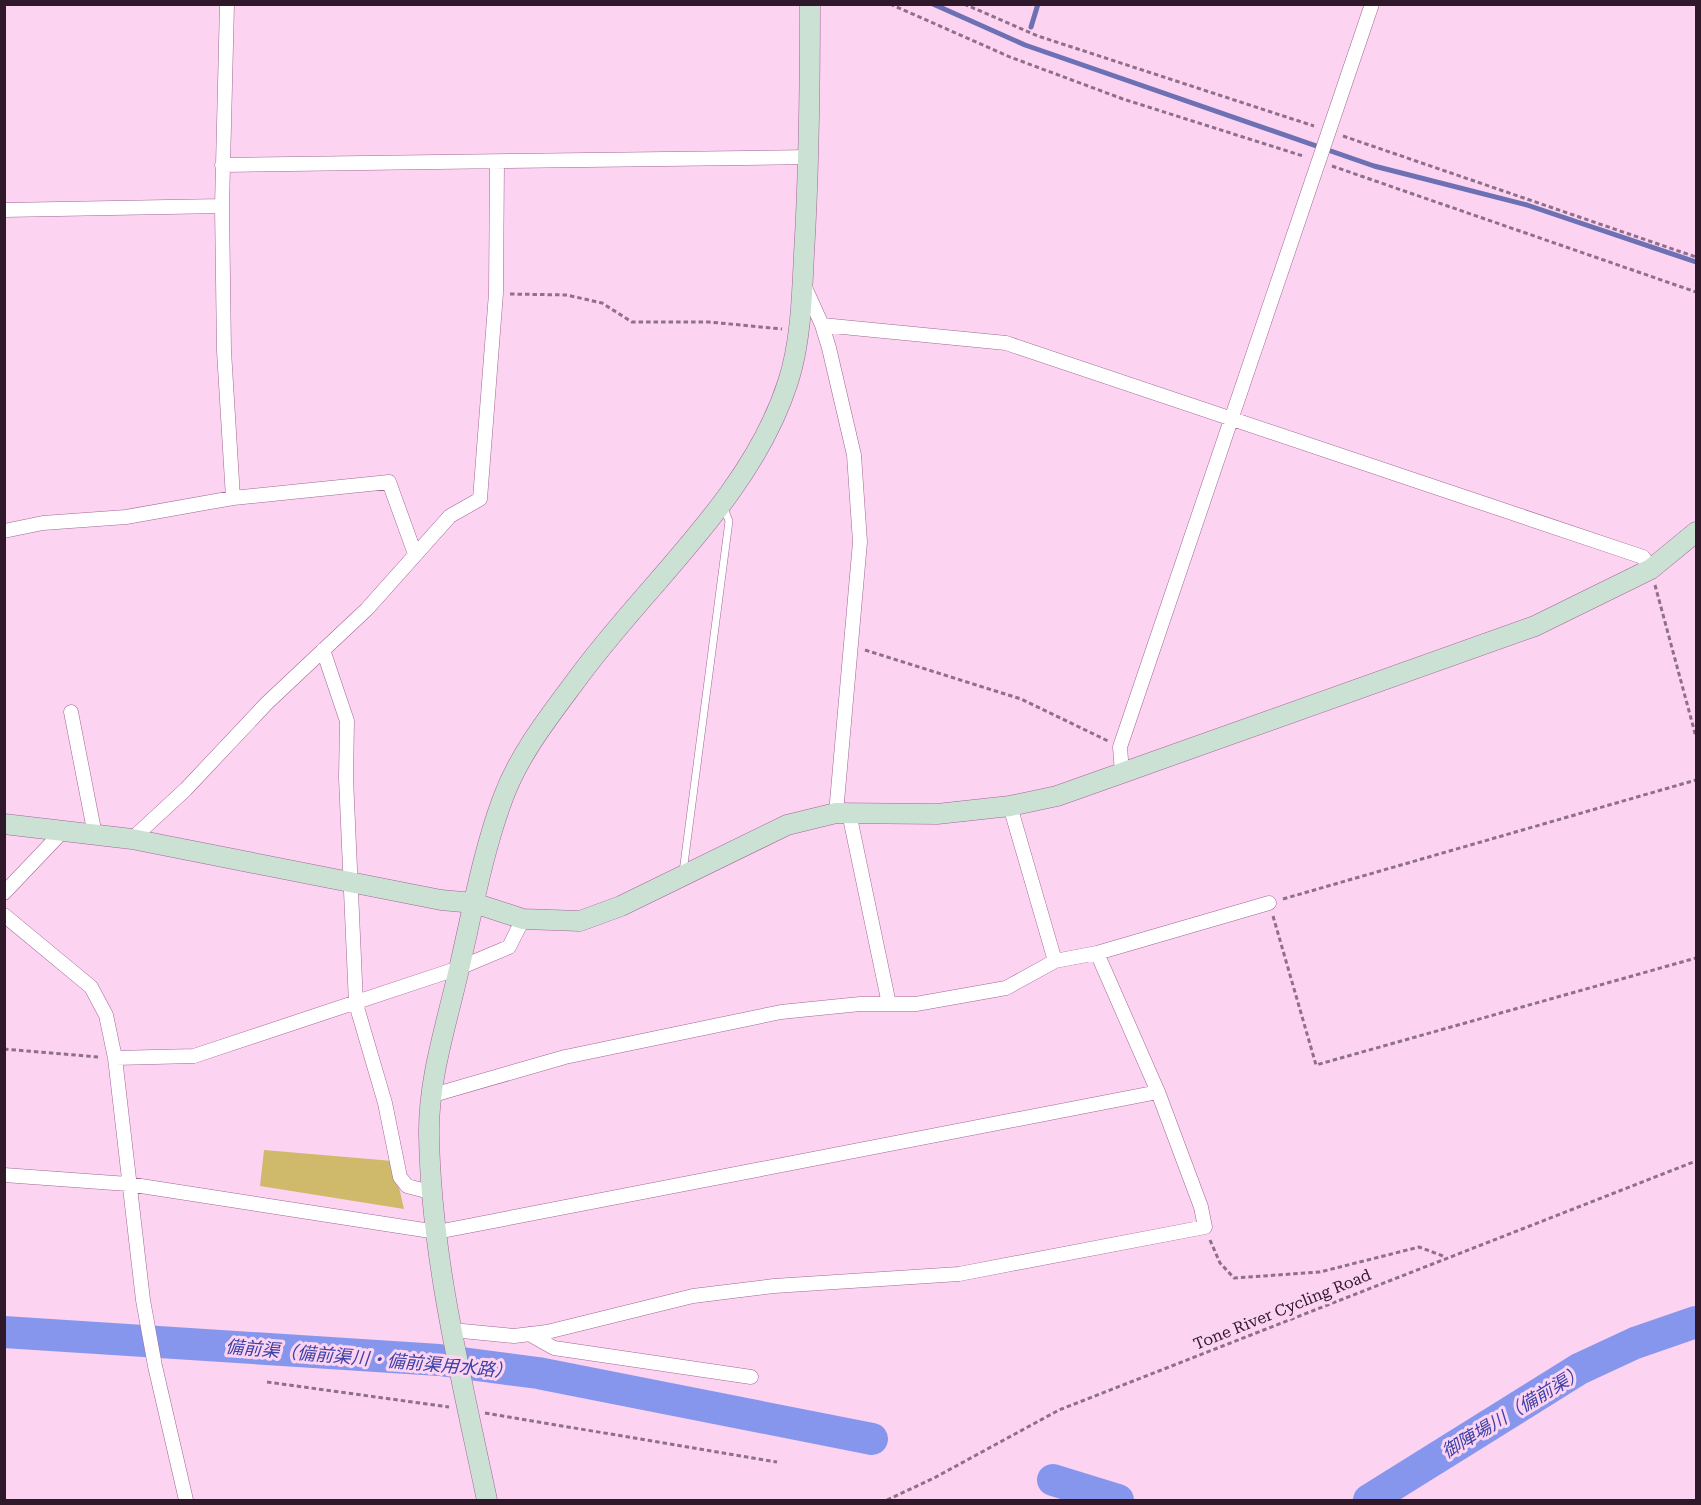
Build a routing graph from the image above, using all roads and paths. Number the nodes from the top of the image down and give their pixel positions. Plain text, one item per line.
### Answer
1 (227, 4) edge
2 (810, 4) edge
3 (890, 4) edge
4 (964, 4) edge
5 (1372, 4) edge
6 (1328, 131) junction
7 (810, 157) junction
8 (497, 162) junction
9 (1320, 162) junction
10 (222, 165) junction
11 (222, 206) junction
12 (4, 210) edge
13 (1696, 257) edge
14 (803, 284) junction
15 (1696, 292) edge
16 (496, 293) junction
17 (822, 325) junction
18 (798, 330) junction
19 (1232, 420) junction
20 (233, 498) junction
21 (721, 502) junction
22 (4, 531) edge
23 (1696, 532) edge
24 (414, 554) junction
25 (1651, 569) junction
26 (851, 646) junction
27 (324, 650) junction
28 (71, 712) dead end
29 (1696, 737) edge
30 (1120, 747) junction
31 (1122, 773) junction
32 (1696, 780) edge
33 (1010, 806) junction
34 (843, 813) junction
35 (4, 824) edge
36 (63, 831) junction
37 (95, 835) junction
38 (132, 839) junction
39 (682, 874) junction
40 (350, 882) junction
41 (4, 893) edge
42 (474, 903) junction
43 (1269, 903) junction
44 (4, 915) edge
45 (524, 919) junction
46 (1097, 953) junction
47 (1696, 958) edge
48 (1055, 961) junction
49 (459, 969) junction
50 (356, 1004) junction
51 (889, 1004) junction
52 (4, 1049) edge
53 (115, 1058) junction
54 (1158, 1092) junction
55 (433, 1095) junction
56 (1696, 1161) edge
57 (4, 1175) edge
58 (129, 1184) junction
59 (434, 1193) junction
60 (1205, 1227) junction
61 (437, 1232) junction
62 (1445, 1257) junction
63 (452, 1330) junction
64 (530, 1334) junction
65 (751, 1377) dead end
66 (267, 1382) dead end
67 (466, 1401) junction
68 (777, 1462) dead end
69 (186, 1500) edge
70 (487, 1500) edge
71 (887, 1500) edge

1 - 10 street
2 - 7 street
3 - 9 path
4 - 6 path
5 - 6 street
6 - 9 street
6 - 13 path
7 - 8 street
7 - 14 street
8 - 10 street
8 - 16 street
9 - 15 path
9 - 19 street
10 - 11 street
11 - 12 street
11 - 20 street
14 - 17 street
14 - 18 street
16 - 18 path
16 - 24 street
17 - 19 street
17 - 26 street
18 - 21 street
19 - 25 street
19 - 30 street
20 - 22 street
20 - 24 street
21 - 39 lane
21 - 42 street
23 - 25 street
24 - 27 street
25 - 29 path
25 - 31 street
26 - 30 path
26 - 34 street
27 - 38 street
27 - 40 street
28 - 37 street
30 - 31 street
31 - 33 street
32 - 43 path
33 - 34 street
33 - 48 street
34 - 39 street
34 - 51 street
35 - 36 street
36 - 37 street
36 - 41 street
37 - 38 street
38 - 40 street
39 - 45 street
40 - 42 street
40 - 50 street
42 - 45 street
42 - 49 street
43 - 46 street
43 - 47 path
44 - 53 street
45 - 49 street
46 - 48 street
46 - 54 street
48 - 51 street
49 - 50 street
49 - 55 street
50 - 53 street
50 - 59 street
51 - 55 street
52 - 53 path
53 - 58 street
54 - 60 street
54 - 61 street
55 - 59 street
56 - 62 path, Tone River Cycling Road
57 - 58 street
58 - 61 street
58 - 69 street
59 - 61 street
60 - 62 path
60 - 64 street
61 - 63 street
62 - 71 path, Tone River Cycling Road
63 - 64 street
63 - 67 street
64 - 65 street
66 - 67 path
67 - 68 path
67 - 70 street

